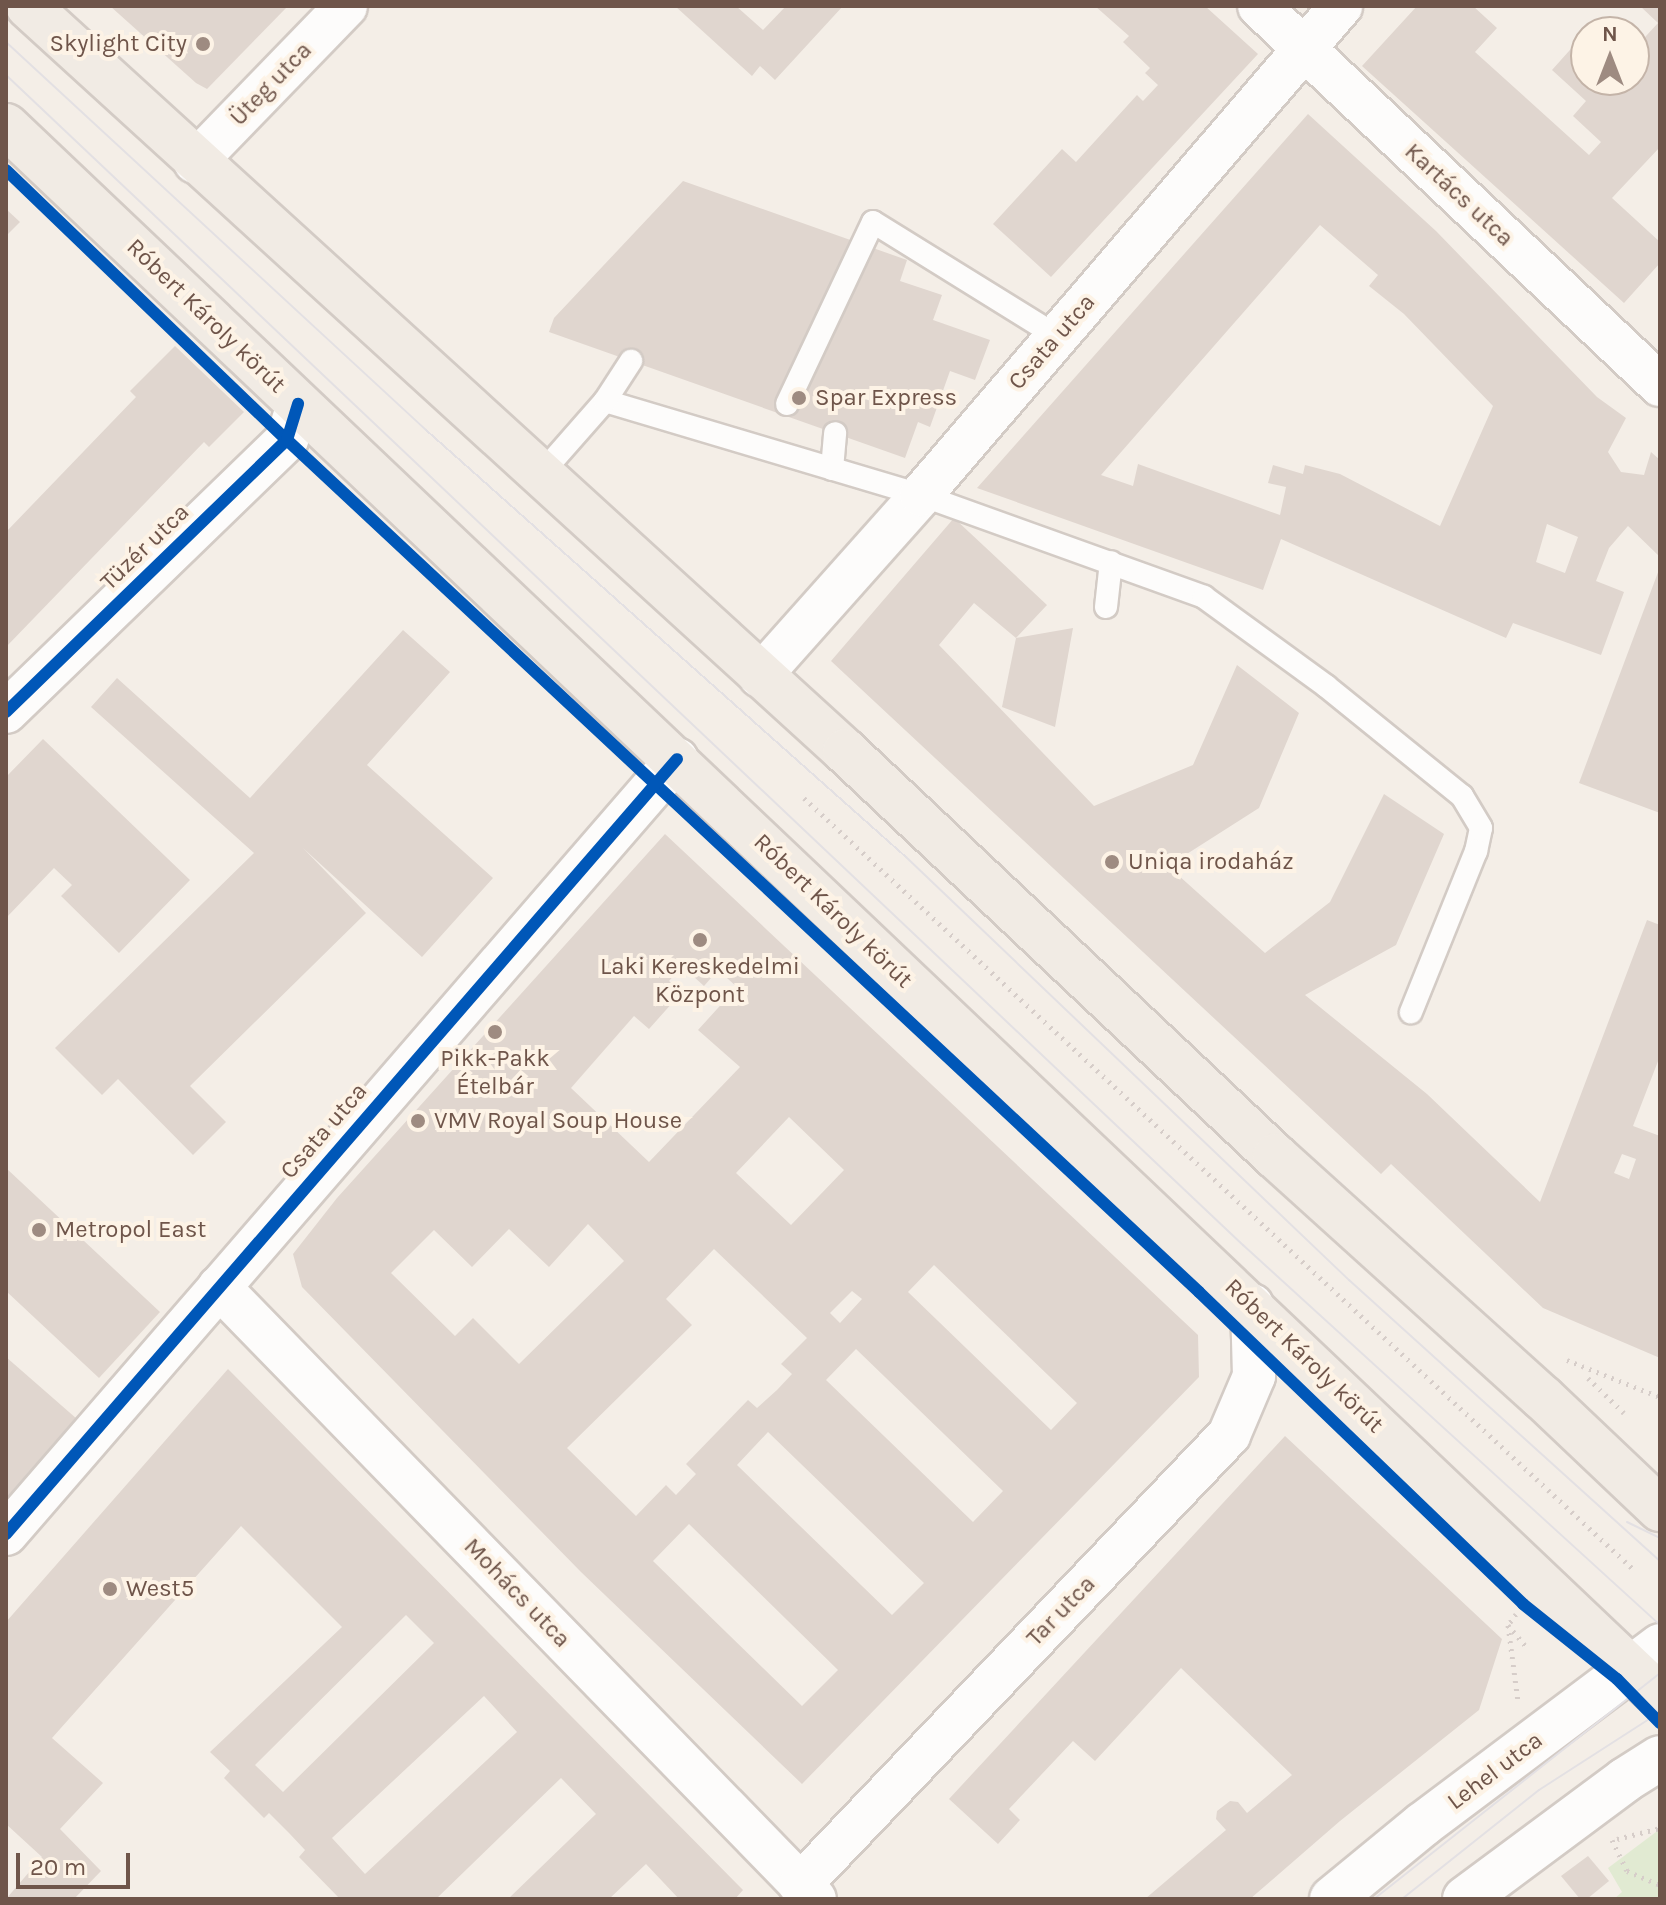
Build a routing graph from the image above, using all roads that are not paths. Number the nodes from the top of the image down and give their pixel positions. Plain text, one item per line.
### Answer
1 (28, 6) edge
2 (346, 6) edge
3 (1259, 6) edge
4 (1341, 6) edge
5 (1304, 49) junction
6 (6, 126) edge
7 (195, 162) junction
8 (1057, 336) junction
9 (631, 361) dead end
10 (1660, 385) edge
11 (605, 401) junction
12 (298, 404) junction
13 (787, 404) dead end
14 (835, 433) dead end
15 (832, 469) junction
16 (540, 475) junction
17 (921, 495) junction
18 (1111, 562) junction
19 (1106, 607) dead end
20 (760, 676) junction
21 (6, 712) edge
22 (677, 759) junction
23 (1411, 1012) dead end
24 (219, 1287) junction
25 (1252, 1305) junction
26 (1660, 1509) edge
27 (6, 1534) edge
28 (1651, 1670) edge
29 (1660, 1758) edge
30 (808, 1892) edge
31 (1332, 1899) edge
32 (1465, 1899) edge

1 - 7 main road
2 - 7 street, Üteg utca
3 - 5 street, Kartács utca
4 - 5 street, Csata utca
5 - 8 street, Csata utca
5 - 10 street, Kartács utca
6 - 12 main road, Róbert Károly körút
7 - 16 main road
8 - 13 lane
8 - 17 street, Csata utca
9 - 11 lane
11 - 15 lane
11 - 16 lane
12 - 21 street, Tüzér utca
12 - 22 main road, Róbert Károly körút
14 - 15 lane
15 - 17 lane
16 - 20 main road
17 - 18 lane
17 - 20 street, Csata utca
18 - 19 lane
18 - 23 lane
20 - 26 main road
22 - 24 street, Csata utca
22 - 25 main road, Róbert Károly körút
24 - 27 street, Csata utca
24 - 30 street, Mohács utca
25 - 28 main road, Róbert Károly körút
25 - 30 street, Tar utca
28 - 31 main road, Lehel utca
29 - 32 main road

